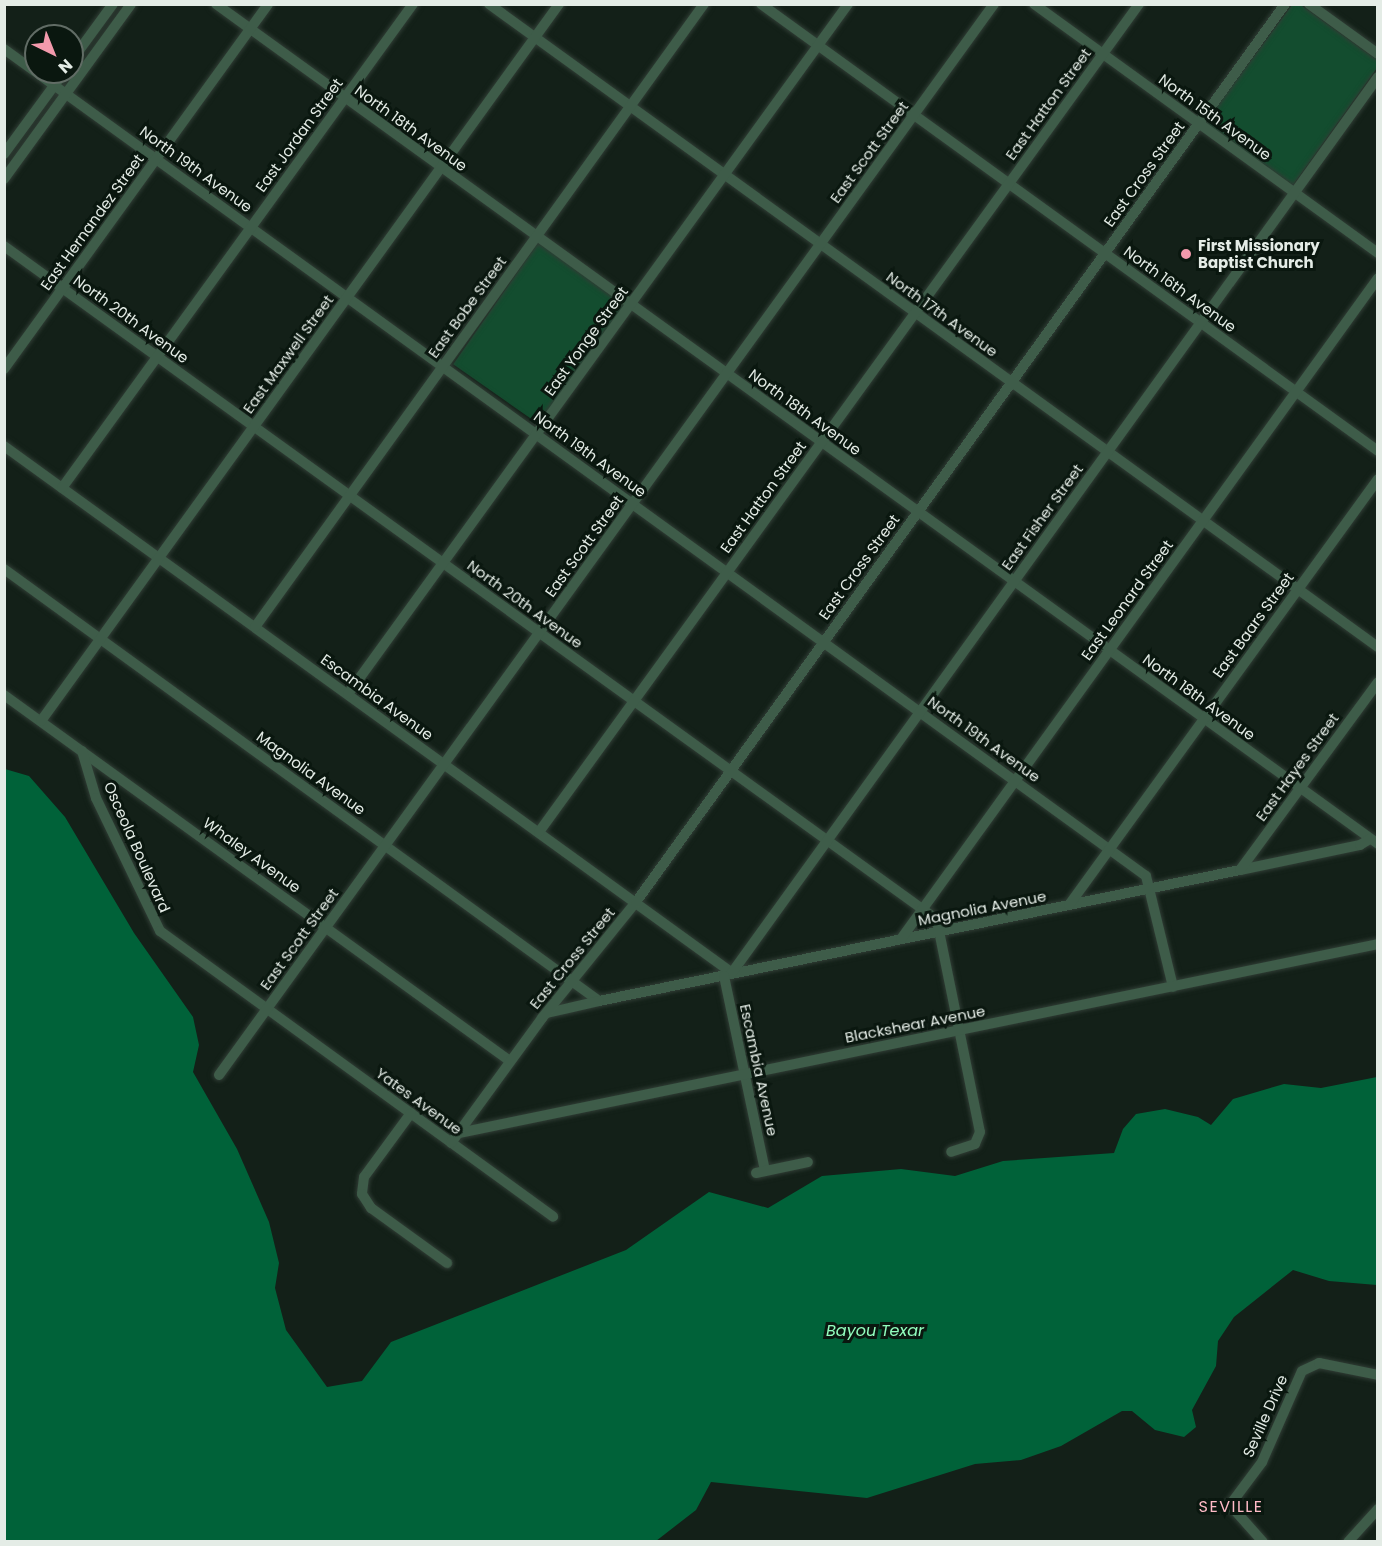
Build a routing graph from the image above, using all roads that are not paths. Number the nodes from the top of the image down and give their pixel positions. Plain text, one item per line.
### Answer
1 (113, 4) edge
2 (131, 4) edge
3 (216, 4) edge
4 (268, 4) edge
5 (413, 4) edge
6 (489, 4) edge
7 (559, 4) edge
8 (704, 4) edge
9 (761, 4) edge
10 (848, 4) edge
11 (994, 4) edge
12 (1034, 4) edge
13 (1139, 4) edge
14 (1285, 4) edge
15 (1309, 4) edge
16 (250, 29) junction
17 (535, 38) junction
18 (84, 44) edge
19 (818, 46) junction
20 (4, 49) edge
21 (1103, 54) junction
22 (1377, 54) edge
23 (1377, 77) edge
24 (54, 85) junction
25 (66, 93) junction
26 (345, 99) junction
27 (630, 107) junction
28 (914, 115) junction
29 (1198, 123) junction
30 (4, 154) edge
31 (156, 159) junction
32 (441, 168) junction
33 (724, 175) junction
34 (4, 179) edge
35 (1009, 184) junction
36 (1294, 193) junction
37 (251, 228) junction
38 (536, 237) junction
39 (820, 244) junction
40 (4, 246) edge
41 (1105, 253) junction
42 (1377, 253) edge
43 (1377, 278) edge
44 (63, 288) junction
45 (347, 297) junction
46 (630, 305) junction
47 (915, 313) junction
48 (1201, 323) junction
49 (157, 357) junction
50 (443, 366) junction
51 (4, 369) edge
52 (726, 374) junction
53 (1011, 382) junction
54 (1296, 392) junction
55 (254, 426) junction
56 (537, 434) junction
57 (821, 443) junction
58 (4, 446) edge
59 (1377, 450) edge
60 (1107, 452) junction
61 (1377, 479) edge
62 (62, 488) junction
63 (349, 496) junction
64 (633, 503) junction
65 (918, 512) junction
66 (1203, 521) junction
67 (159, 557) junction
68 (443, 564) junction
69 (4, 569) edge
70 (727, 572) junction
71 (1014, 582) junction
72 (1298, 590) junction
73 (255, 627) junction
74 (539, 633) junction
75 (100, 638) junction
76 (824, 642) junction
77 (1377, 647) edge
78 (1109, 650) junction
79 (1377, 682) edge
80 (348, 694) junction
81 (4, 695) edge
82 (634, 701) junction
83 (920, 711) junction
84 (1204, 719) junction
85 (41, 721) junction
86 (82, 751) junction
87 (444, 764) junction
88 (731, 771) junction
89 (1015, 780) junction
90 (1300, 788) junction
91 (539, 832) junction
92 (826, 840) junction
93 (1374, 841) edge
94 (385, 846) junction
95 (1111, 849) junction
96 (1240, 870) junction
97 (1152, 888) junction
98 (636, 902) junction
99 (1069, 905) junction
100 (921, 909) junction
101 (326, 927) junction
102 (939, 932) junction
103 (902, 939) junction
104 (1377, 944) edge
105 (729, 974) junction
106 (574, 982) junction
107 (1173, 987) junction
108 (599, 1001) junction
109 (267, 1010) junction
110 (542, 1018) junction
111 (960, 1030) junction
112 (510, 1061) junction
113 (745, 1074) junction
114 (219, 1075) dead end
115 (411, 1113) junction
116 (459, 1133) junction
117 (451, 1143) junction
118 (951, 1152) dead end
119 (808, 1162) dead end
120 (553, 1217) dead end
121 (447, 1263) dead end
122 (1377, 1375) edge
123 (1377, 1509) edge
124 (1263, 1542) edge
125 (1348, 1542) edge

1 - 18 street
2 - 25 street
3 - 16 street, North 18th Avenue
4 - 16 street, East Hernandez Street
5 - 26 street, East Jordan Street
6 - 17 street, North 17th Avenue
7 - 17 street, East Maxwell Street
8 - 27 street, East Bobe Street
9 - 19 street, North 16th Avenue
10 - 19 street, East Yonge Street
11 - 28 street, East Scott Street
12 - 21 street, North 15th Avenue
13 - 21 street, East Hatton Street
14 - 29 street, East Cross Street
15 - 22 street
16 - 26 street, North 18th Avenue
16 - 31 street, East Hernandez Street
17 - 27 street, North 17th Avenue
17 - 32 street, East Maxwell Street
19 - 28 street, North 16th Avenue
19 - 33 street, East Yonge Street
20 - 24 street, North 19th Avenue
21 - 29 street, North 15th Avenue
21 - 35 street, East Hatton Street
23 - 36 street, East Fisher Street
24 - 25 street, North 19th Avenue
24 - 30 street
25 - 31 street, North 19th Avenue
25 - 34 street
26 - 32 street, North 18th Avenue
26 - 37 street, East Jordan Street
27 - 33 street, North 17th Avenue
27 - 38 street, East Bobe Street
28 - 35 street, North 16th Avenue
28 - 39 street, East Scott Street
29 - 36 street, North 15th Avenue
29 - 41 street, East Cross Street
31 - 37 street, North 19th Avenue
31 - 44 street, East Hernandez Street
32 - 38 street, North 18th Avenue
32 - 45 street, East Maxwell Street
33 - 39 street, North 17th Avenue
33 - 46 street, East Yonge Street
35 - 41 street, North 16th Avenue
35 - 47 street, East Hatton Street
36 - 42 street, North 15th Avenue
36 - 48 street, East Fisher Street
37 - 45 street, North 19th Avenue
37 - 49 street, East Jordan Street
38 - 46 street, North 18th Avenue
38 - 50 street, East Bobe Street
39 - 47 street, North 17th Avenue
39 - 52 street, East Scott Street
40 - 44 street, North 20th Avenue
41 - 48 street, North 16th Avenue
41 - 53 street, East Cross Street
43 - 54 street, East Leonard Street
44 - 49 street, North 20th Avenue
44 - 51 street, East Hernandez Street
45 - 50 street, North 19th Avenue
45 - 55 street, East Maxwell Street
46 - 52 street, North 18th Avenue
46 - 56 street, East Yonge Street
47 - 53 street, North 17th Avenue
47 - 57 street, East Hatton Street
48 - 54 street, North 16th Avenue
48 - 60 street, East Fisher Street
49 - 55 street, North 20th Avenue
49 - 62 street, East Jordan Street
50 - 56 street, North 19th Avenue
50 - 63 street, East Bobe Street
52 - 57 street, North 18th Avenue
52 - 64 street, East Scott Street
53 - 60 street, North 17th Avenue
53 - 65 street, East Cross Street
54 - 59 street, North 16th Avenue
54 - 66 street, East Leonard Street
55 - 63 street, North 20th Avenue
55 - 67 street, East Maxwell Street
56 - 64 street, North 19th Avenue
56 - 68 street, East Yonge Street
57 - 65 street, North 18th Avenue
57 - 70 street, East Hatton Street
58 - 62 street, Escambia Avenue
60 - 66 street, North 17th Avenue
60 - 71 street, East Fisher Street
61 - 72 street, East Baars Street
62 - 67 street, Escambia Avenue
63 - 68 street, North 20th Avenue
63 - 73 street, East Bobe Street
64 - 70 street, North 19th Avenue
64 - 74 street, East Scott Street
65 - 71 street, North 18th Avenue
65 - 76 street, East Cross Street
66 - 72 street, North 17th Avenue
66 - 78 street, East Leonard Street
67 - 73 street, Escambia Avenue
67 - 75 street, East Maxwell Street
68 - 74 street, North 20th Avenue
68 - 80 street, East Yonge Street
69 - 75 street, Magnolia Avenue
70 - 76 street, North 19th Avenue
70 - 82 street, East Hatton Street
71 - 78 street, North 18th Avenue
71 - 83 street, East Fisher Street
72 - 77 street, North 17th Avenue
72 - 84 street, East Baars Street
73 - 80 street, Escambia Avenue
74 - 82 street, North 20th Avenue
74 - 87 street, East Scott Street
75 - 85 street, East Maxwell Street
75 - 94 street, Magnolia Avenue
76 - 83 street, North 19th Avenue
76 - 88 street, East Cross Street
78 - 84 street, North 18th Avenue
78 - 89 street, East Leonard Street
79 - 90 street, East Hayes Street
80 - 87 street, Escambia Avenue
81 - 85 street, Whaley Avenue
82 - 88 street, North 20th Avenue
82 - 91 street, East Hatton Street
83 - 89 street, North 19th Avenue
83 - 92 street, East Fisher Street
84 - 90 street, North 18th Avenue
84 - 95 street, East Baars Street
85 - 86 street, Whaley Avenue
86 - 101 street, Whaley Avenue
86 - 109 street, Osceola Boulevard
87 - 91 street, Escambia Avenue
87 - 94 street, East Scott Street
88 - 92 street, North 20th Avenue
88 - 98 street, East Cross Street
89 - 95 street, North 19th Avenue
89 - 100 street, East Leonard Street
90 - 93 street, North 18th Avenue
90 - 96 street, East Hayes Street
91 - 98 street, Escambia Avenue
92 - 100 street, North 20th Avenue
92 - 105 street, East Fisher Street
93 - 96 street, Magnolia Avenue
94 - 101 street, East Scott Street
94 - 106 street, Magnolia Avenue
95 - 97 street, North 19th Avenue
95 - 99 street, East Baars Street
96 - 97 street, Magnolia Avenue
97 - 99 street, Magnolia Avenue
97 - 107 street
98 - 105 street, Escambia Avenue
98 - 106 street, East Cross Street
99 - 102 street, Magnolia Avenue
100 - 102 street, North 20th Avenue
100 - 103 street, East Leonard Street
101 - 109 street, East Scott Street
101 - 112 street, Whaley Avenue
102 - 103 street, Magnolia Avenue
102 - 111 street, North 20th Avenue
103 - 105 street, Magnolia Avenue
104 - 107 street, Blackshear Avenue
105 - 108 street, Magnolia Avenue
105 - 113 street, Escambia Avenue
106 - 108 street, Magnolia Avenue
106 - 110 street, East Cross Street
107 - 111 street, Blackshear Avenue
108 - 110 street, Magnolia Avenue
109 - 114 street, East Scott Street
109 - 115 street, Yates Avenue
110 - 112 street, East Cross Street
111 - 113 street, Blackshear Avenue
111 - 118 street, North 20th Avenue
112 - 116 street, East Cross Street
113 - 116 street, Blackshear Avenue
113 - 119 street, Escambia Avenue
115 - 117 street, Yates Avenue
115 - 121 street
116 - 117 street, East Cross Street
117 - 120 street, Yates Avenue
122 - 124 street, Seville Drive
123 - 125 street

